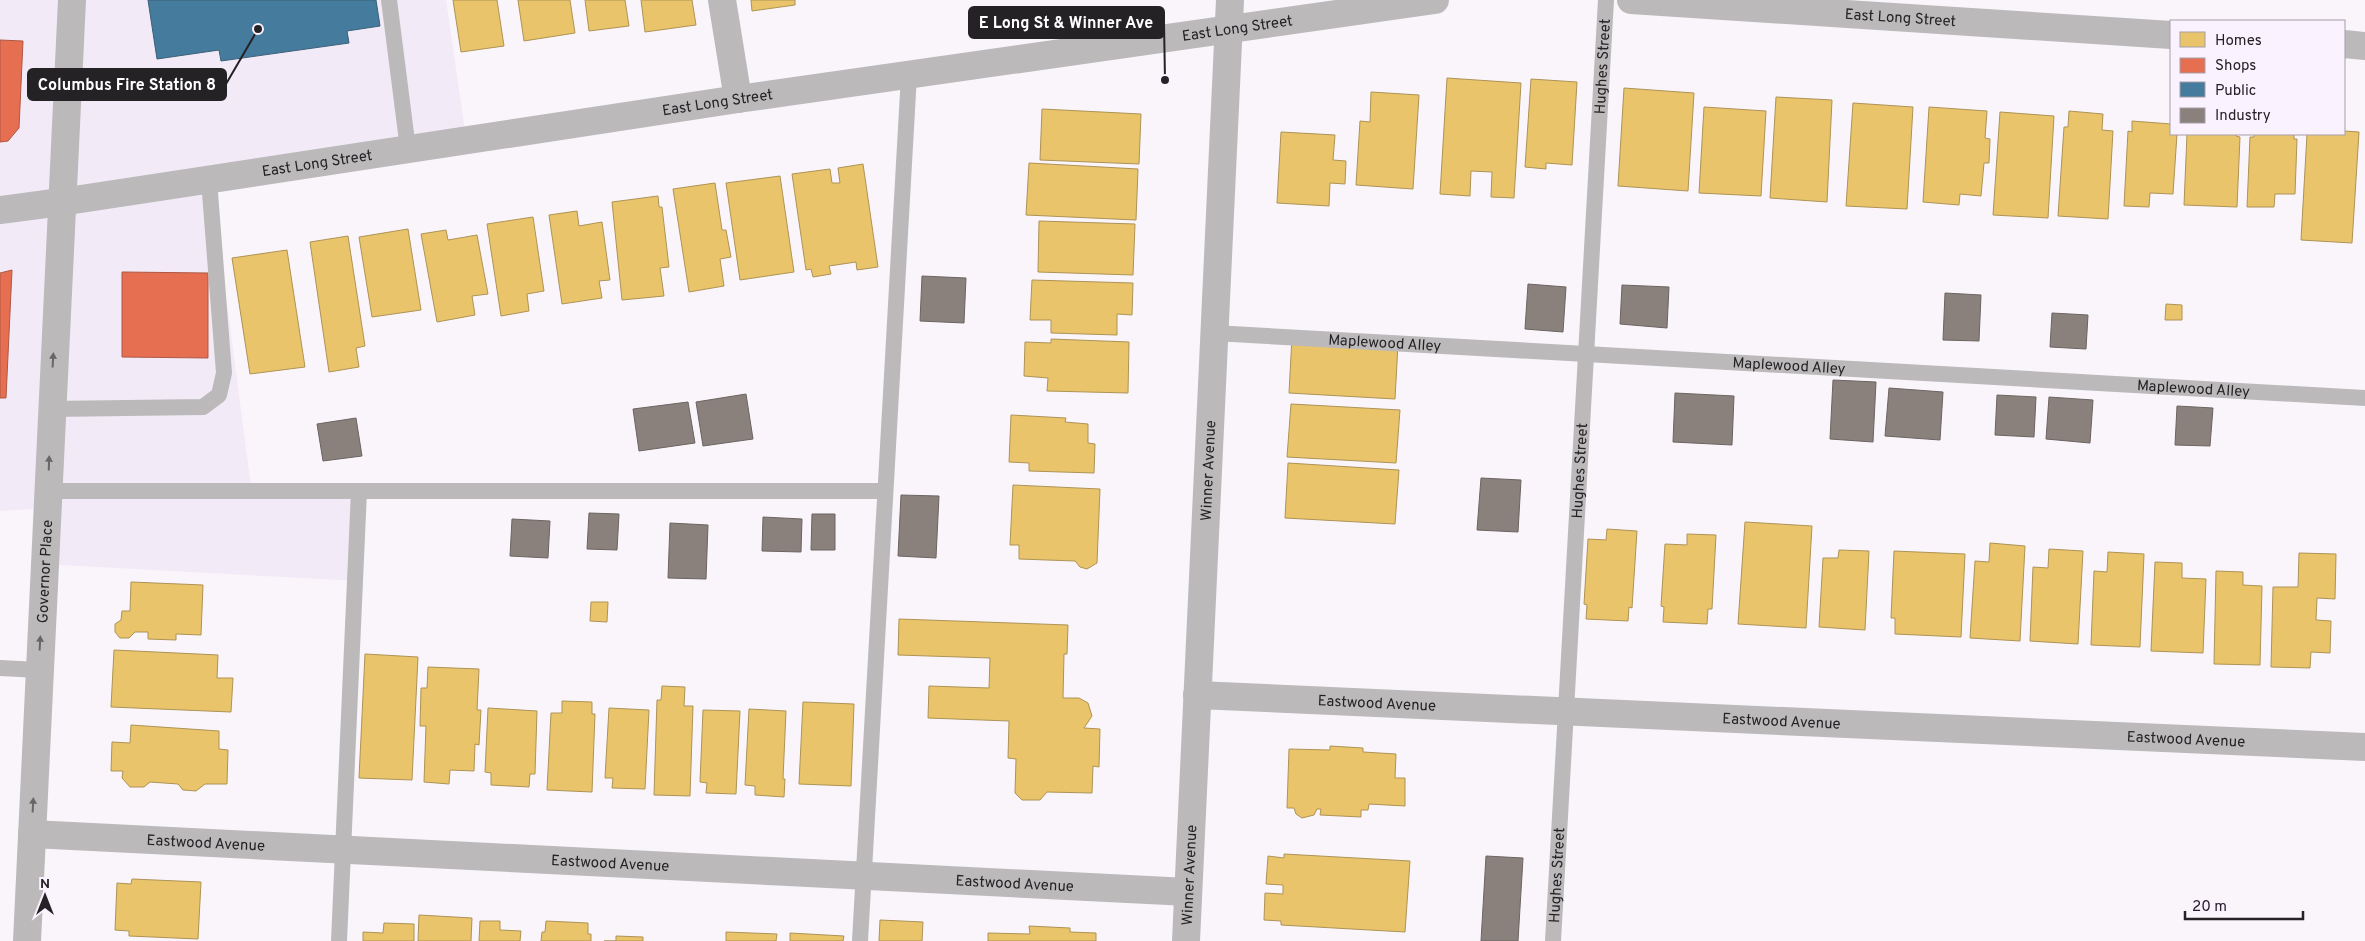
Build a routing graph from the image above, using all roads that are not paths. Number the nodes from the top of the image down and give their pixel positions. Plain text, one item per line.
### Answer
1 (72, 0) edge
2 (389, 0) edge
3 (722, 0) edge
4 (1230, 0) edge
5 (1434, 0) edge
6 (1606, 0) edge
7 (1630, 0) edge
8 (1229, 28) junction
9 (2170, 35) edge
10 (2345, 44) edge
11 (2365, 46) edge
12 (909, 75) junction
13 (738, 99) junction
14 (408, 149) junction
15 (208, 180) junction
16 (61, 202) junction
17 (0, 210) edge
18 (1214, 333) junction
19 (1586, 354) junction
20 (2365, 398) edge
21 (51, 409) junction
22 (48, 491) junction
23 (359, 491) junction
24 (885, 491) junction
25 (0, 668) edge
26 (39, 670) junction
27 (1197, 695) junction
28 (1566, 711) junction
29 (2365, 747) edge
30 (32, 834) junction
31 (342, 849) junction
32 (864, 876) junction
33 (1188, 892) junction
34 (27, 941) edge
35 (339, 941) edge
36 (860, 941) edge
37 (1186, 941) edge
38 (1553, 941) edge

1 - 16 street, Governor Place
2 - 14 lane
3 - 13 street
4 - 8 street, Winner Avenue
5 - 8 street, East Long Street
6 - 19 lane, Hughes Street
7 - 9 street, East Long Street
8 - 12 street, East Long Street
8 - 18 street, Winner Avenue
10 - 11 street
12 - 13 street, East Long Street
12 - 24 lane
13 - 14 street, East Long Street
14 - 15 street, East Long Street
15 - 16 street, East Long Street
15 - 21 lane
16 - 17 street, East Long Street
21 -> 16 street, Governor Place
18 - 19 lane, Maplewood Alley
18 - 27 street, Winner Avenue
19 - 20 lane, Maplewood Alley
19 - 28 lane, Hughes Street
22 -> 21 street, Governor Place
22 - 23 lane
26 -> 22 street, Governor Place
23 - 24 lane
23 - 31 lane
24 - 32 lane
25 - 26 lane
30 -> 26 street, Governor Place
27 - 28 street, Eastwood Avenue
27 - 33 street, Winner Avenue
28 - 29 street, Eastwood Avenue
28 - 38 lane, Hughes Street
30 - 31 street, Eastwood Avenue
30 - 34 street, Governor Place
31 - 32 street, Eastwood Avenue
31 - 35 lane
32 - 33 street, Eastwood Avenue
32 - 36 lane
33 - 37 street, Winner Avenue

